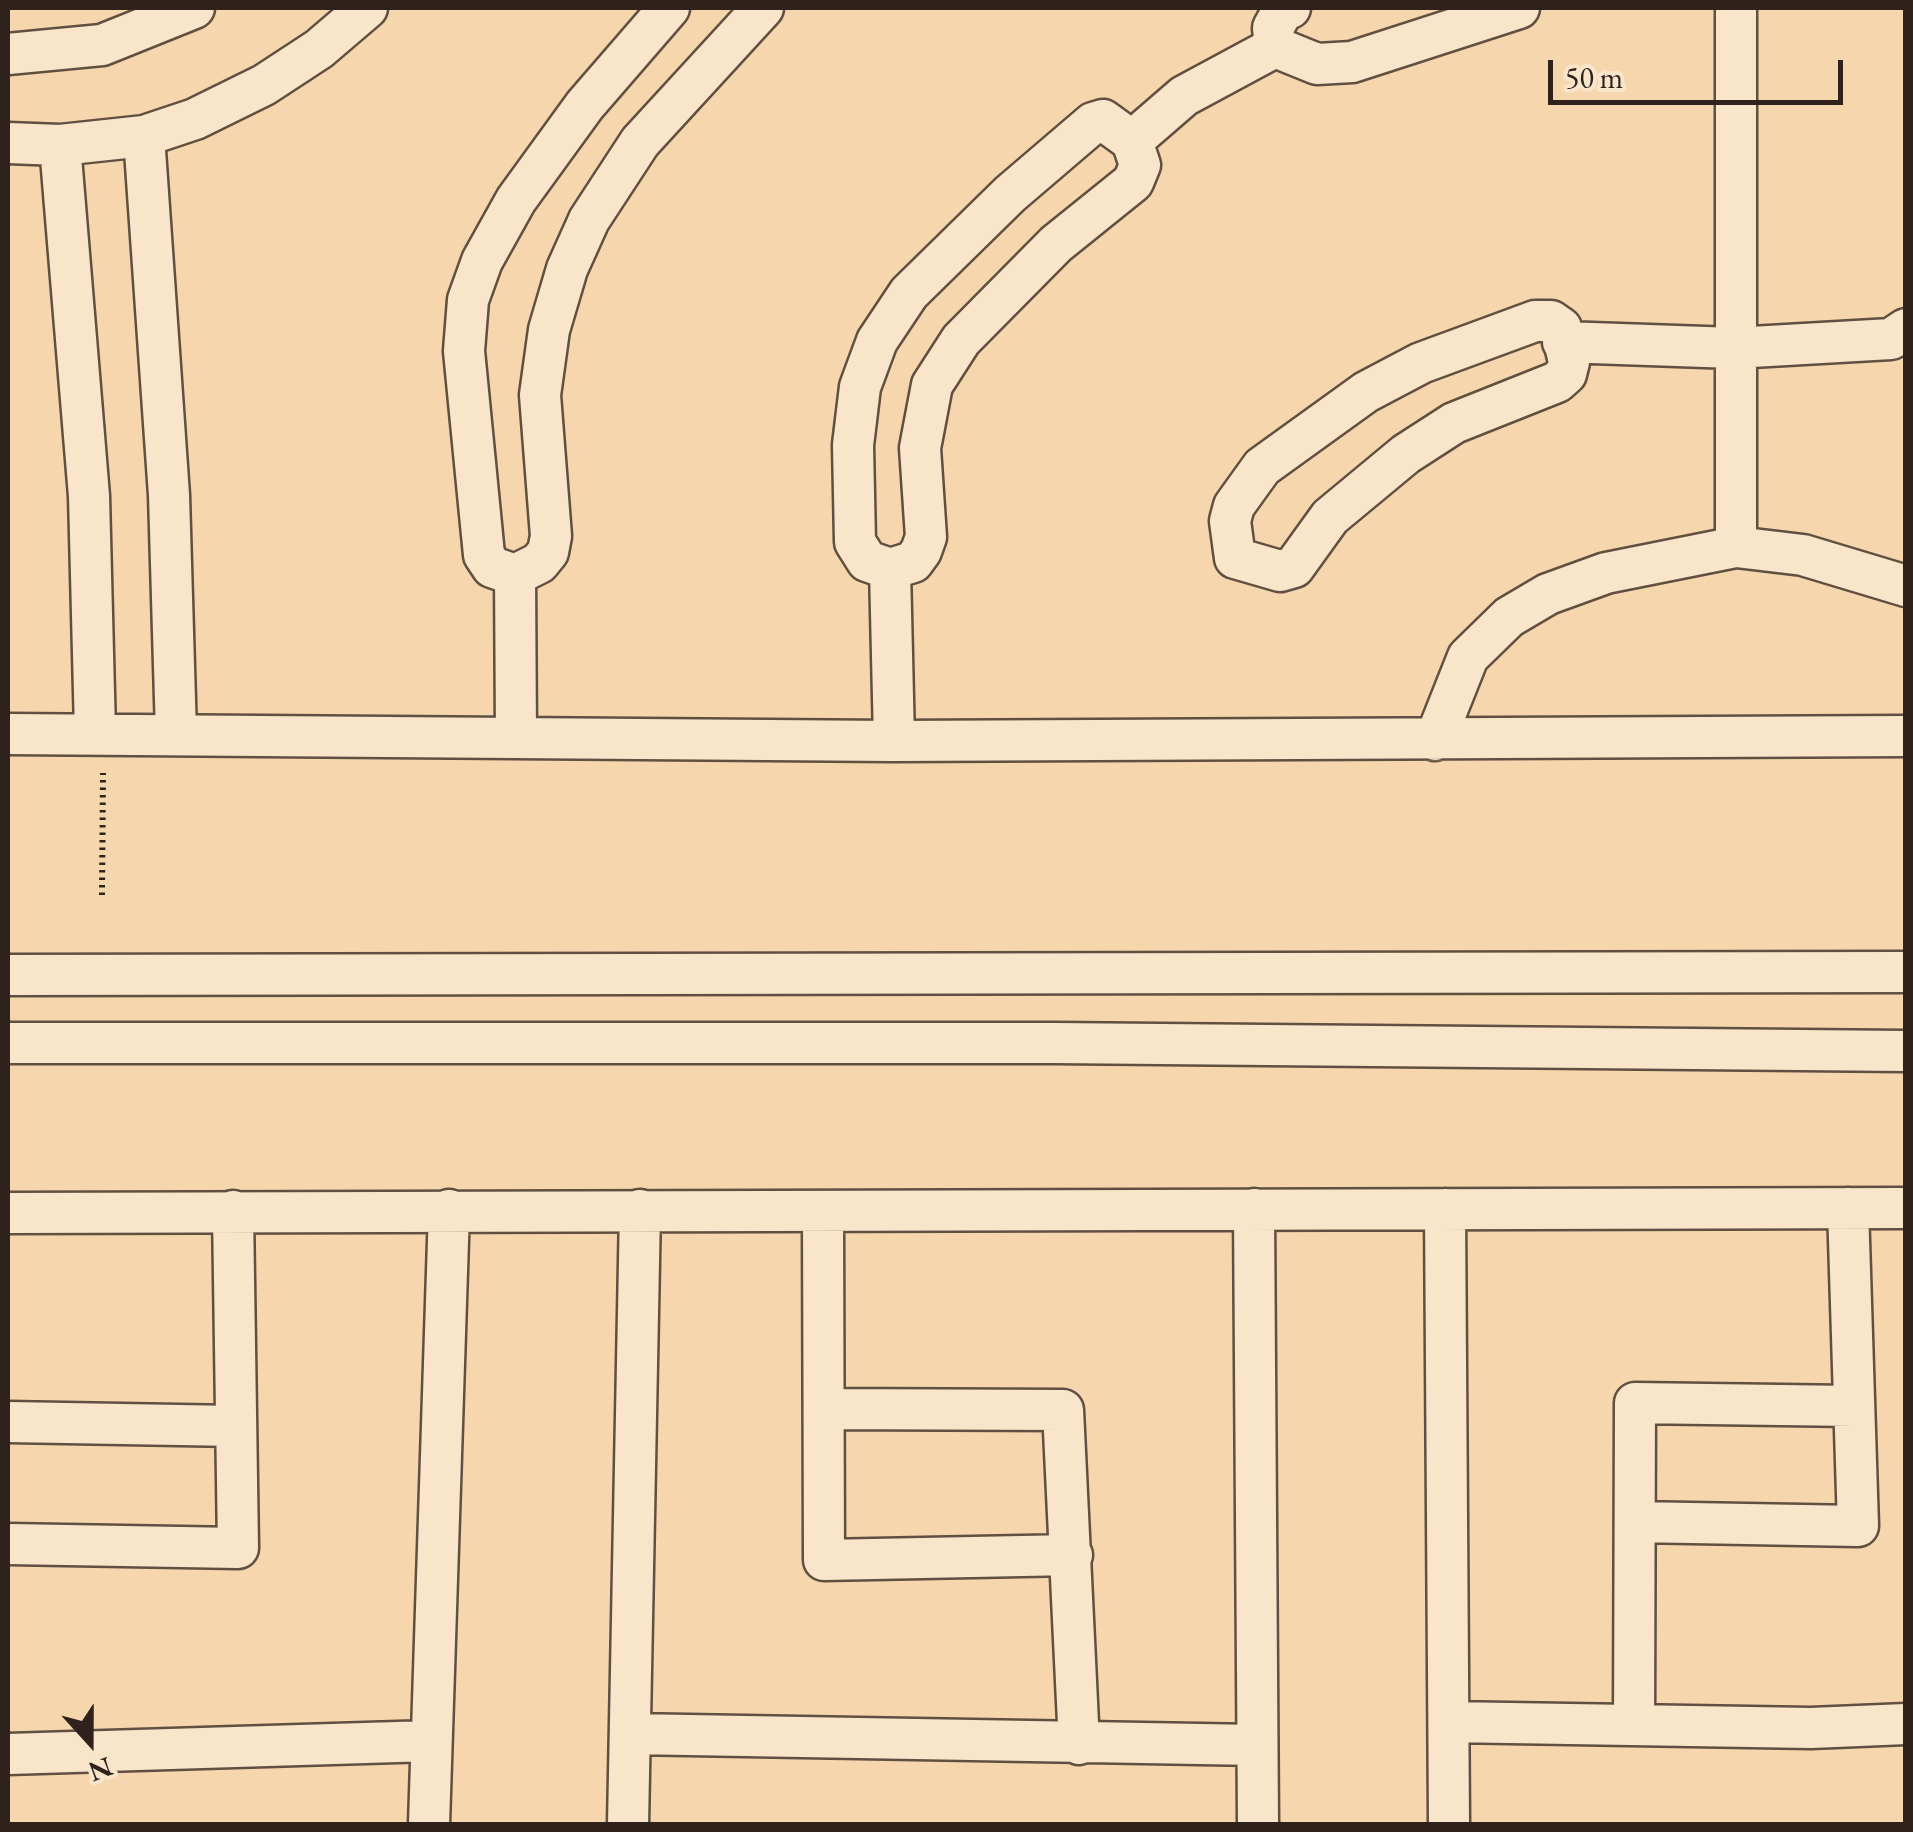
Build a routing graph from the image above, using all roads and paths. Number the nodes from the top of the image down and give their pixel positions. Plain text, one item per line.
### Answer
1 (194, 8) edge
2 (366, 8) edge
3 (670, 8) edge
4 (763, 8) edge
5 (1290, 8) edge
6 (1520, 8) edge
7 (1736, 8) edge
8 (1275, 48) junction
9 (8, 54) edge
10 (585, 106) junction
11 (144, 136) junction
12 (1132, 140) junction
13 (640, 142) junction
14 (8, 144) edge
15 (60, 145) junction
16 (1563, 342) junction
17 (1901, 343) edge
18 (1734, 348) junction
19 (1736, 547) junction
20 (890, 570) junction
21 (515, 576) junction
22 (1906, 586) edge
23 (8, 734) edge
24 (99, 734) junction
25 (176, 734) junction
26 (1906, 736) edge
27 (516, 737) junction
28 (1435, 740) junction
29 (894, 741) junction
30 (102, 895) dead end
31 (1906, 972) edge
32 (8, 975) edge
33 (8, 1043) edge
34 (1906, 1051) edge
35 (1848, 1208) junction
36 (1906, 1208) edge
37 (1254, 1209) junction
38 (1446, 1209) junction
39 (448, 1210) junction
40 (640, 1210) junction
41 (233, 1211) junction
42 (8, 1213) edge
43 (823, 1214) junction
44 (1853, 1406) junction
45 (824, 1409) junction
46 (8, 1422) edge
47 (236, 1426) junction
48 (1634, 1522) junction
49 (8, 1544) edge
50 (1072, 1555) junction
51 (1449, 1722) junction
52 (1906, 1724) edge
53 (1634, 1725) junction
54 (631, 1734) junction
55 (430, 1741) junction
56 (1079, 1744) junction
57 (1257, 1745) junction
58 (8, 1754) edge
59 (429, 1824) edge
60 (628, 1824) edge
61 (1258, 1824) edge
62 (1449, 1824) edge

1 - 9 street
2 - 11 street
3 - 10 street
4 - 13 street
5 - 8 street
6 - 8 street
7 - 18 street
8 - 12 street
10 - 13 street
10 - 21 street
11 - 15 street
11 - 25 street
12 - 20 street
12 - 20 street
13 - 21 street
14 - 15 street
15 - 24 street
16 - 16 street
16 - 18 street
17 - 18 street
18 - 19 street
19 - 22 street
19 - 28 street
20 - 29 street
21 - 27 street
23 - 24 street
24 - 25 street
24 - 30 path
25 - 27 street
26 - 28 street
27 - 29 street
28 - 29 street
31 - 32 street
33 - 34 street
35 - 36 street
35 - 38 street
35 - 44 street
37 - 38 street
37 - 43 street
37 - 57 street
38 - 51 street
39 - 40 street
39 - 41 street
39 - 55 street
40 - 43 street
40 - 54 street
41 - 42 street
41 - 47 street
43 - 45 street
44 - 48 street
44 - 48 street
45 - 50 street
45 - 50 street
46 - 47 street
47 - 49 street
48 - 53 street
50 - 56 street
51 - 53 street
51 - 62 street
52 - 53 street
54 - 56 street
54 - 60 street
55 - 58 street
55 - 59 street
56 - 57 street
57 - 61 street

